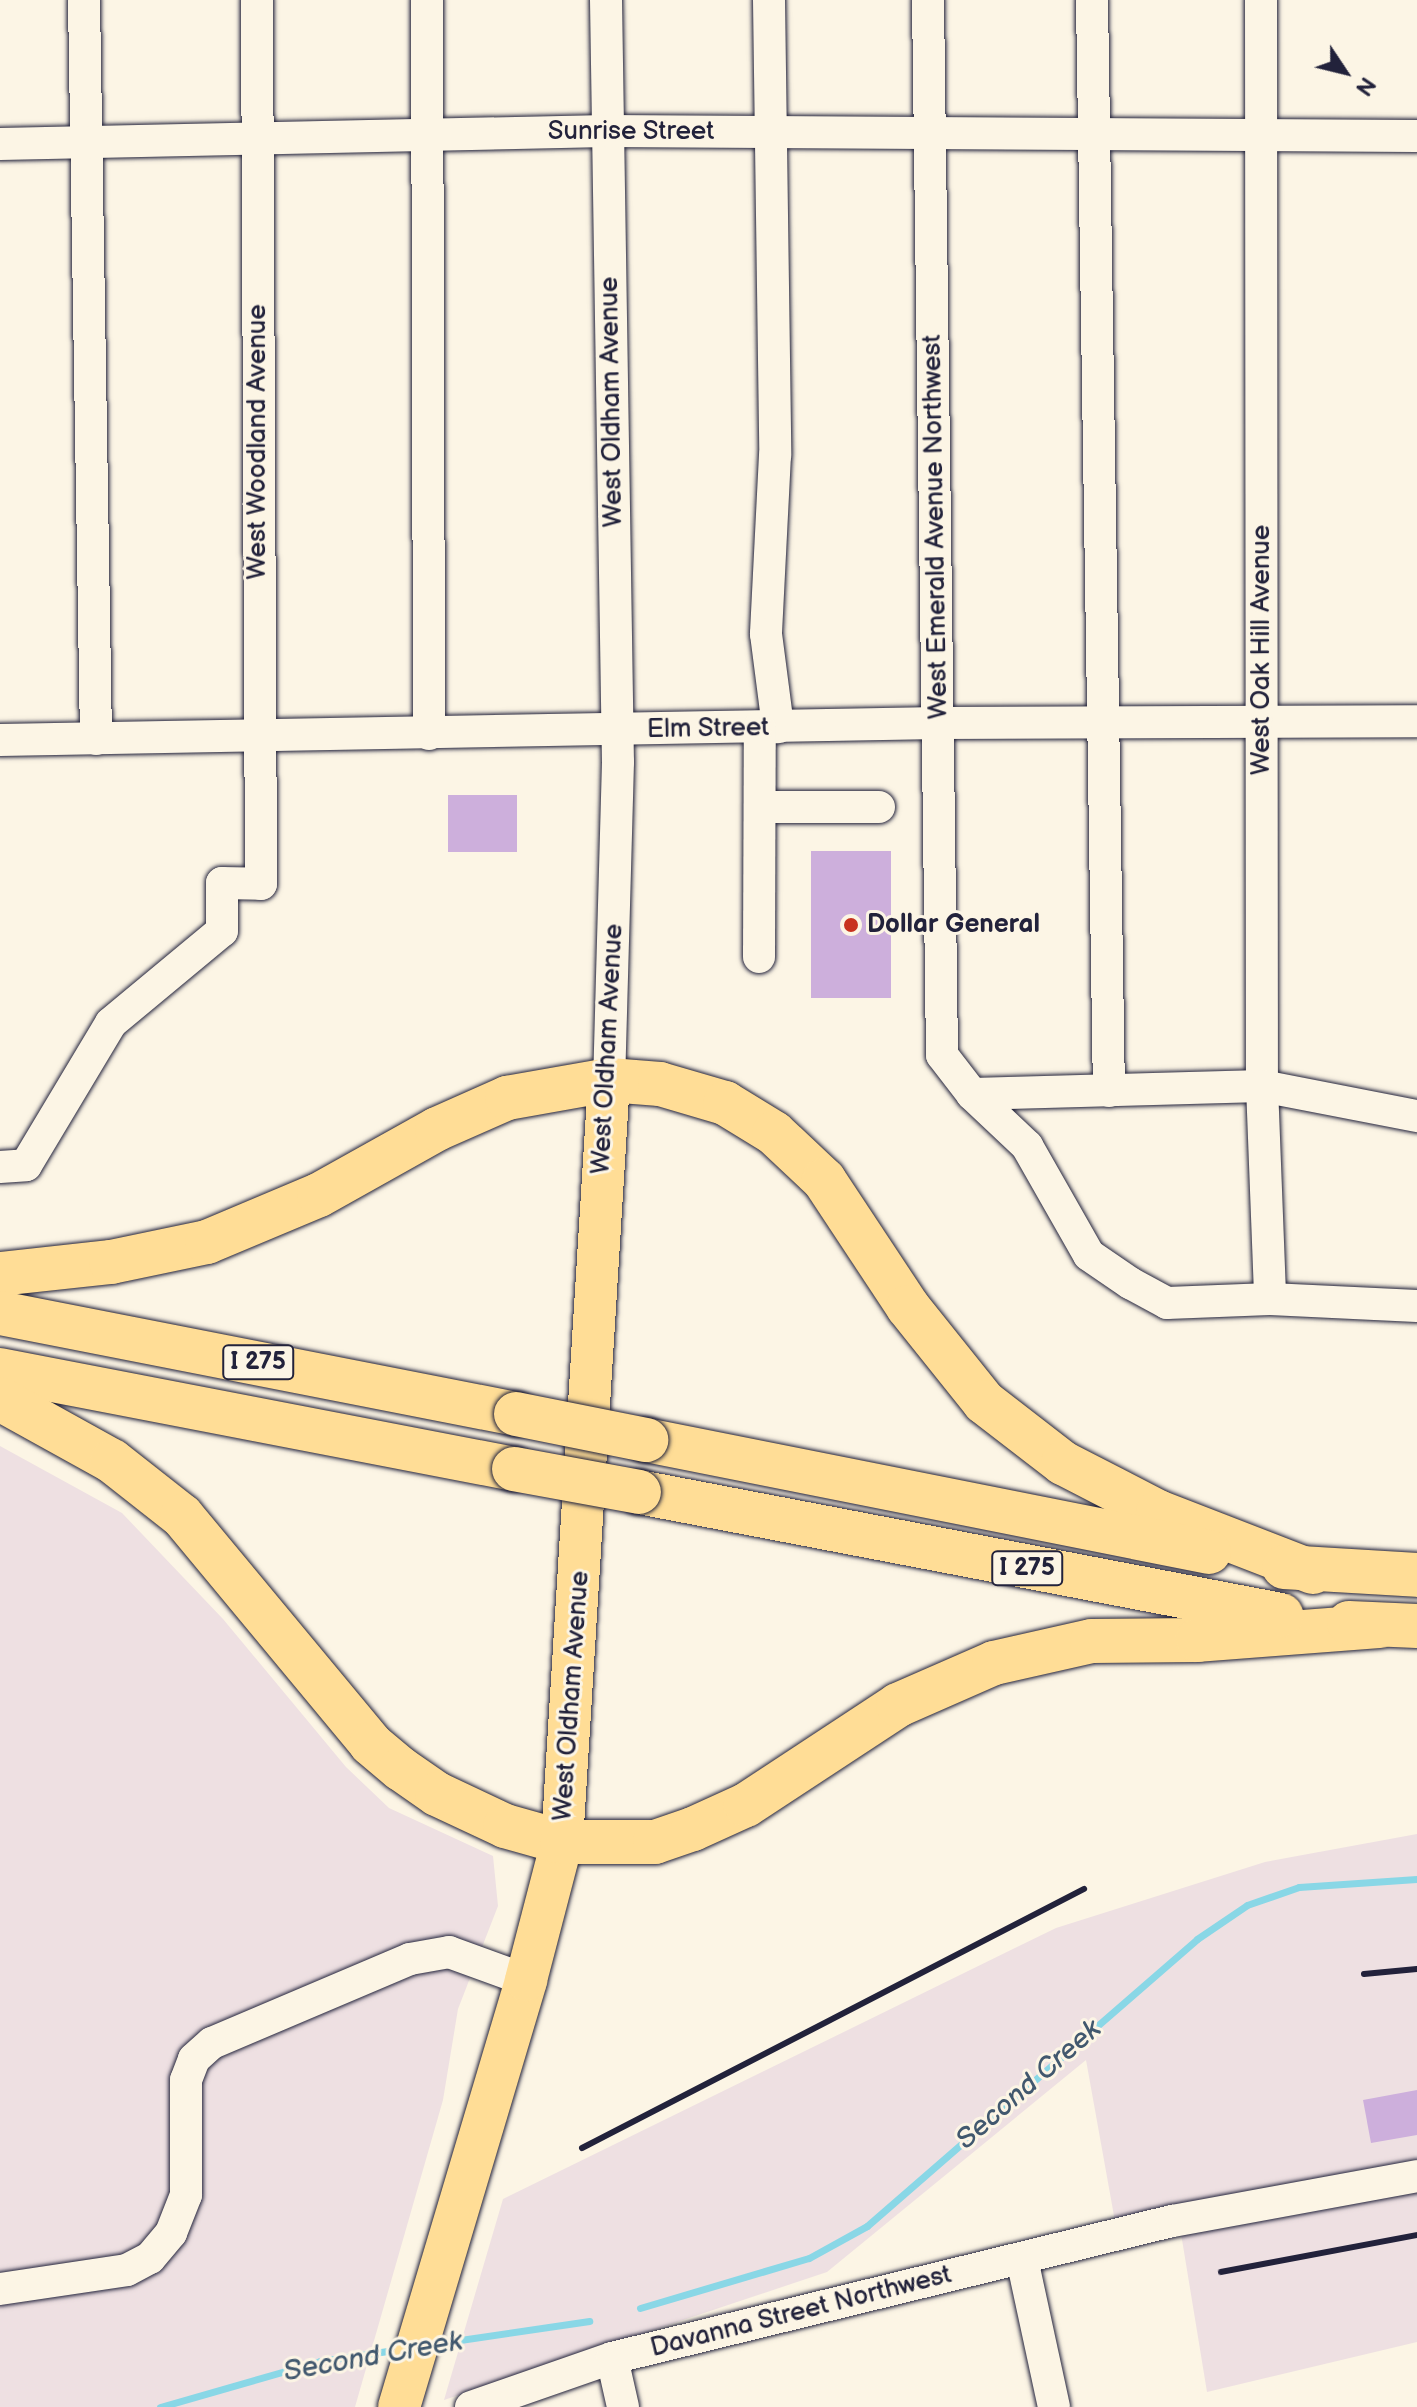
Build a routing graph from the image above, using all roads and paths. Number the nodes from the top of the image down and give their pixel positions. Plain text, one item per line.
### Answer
1 (84, 0) edge
2 (257, 0) edge
3 (427, 0) edge
4 (606, 0) edge
5 (769, 0) edge
6 (928, 0) edge
7 (1092, 0) edge
8 (1261, 0) edge
9 (607, 131) junction
10 (770, 133) junction
11 (427, 135) junction
12 (928, 135) junction
13 (1093, 135) junction
14 (1261, 136) junction
15 (1417, 136) edge
16 (256, 139) junction
17 (86, 142) junction
18 (0, 144) edge
19 (1417, 721) edge
20 (939, 723) junction
21 (1100, 723) junction
22 (1262, 724) junction
23 (769, 727) junction
24 (618, 731) junction
25 (429, 734) junction
26 (259, 736) junction
27 (96, 739) junction
28 (0, 740) edge
29 (760, 807) junction
30 (879, 807) dead end
31 (759, 957) dead end
32 (609, 1080) junction
33 (1262, 1086) junction
34 (1109, 1091) junction
35 (972, 1094) junction
36 (1417, 1116) edge
37 (0, 1167) edge
38 (0, 1274) edge
39 (1270, 1299) junction
40 (1417, 1306) edge
41 (0, 1313) edge
42 (0, 1370) edge
43 (0, 1399) edge
44 (1313, 1572) junction
45 (1417, 1575) edge
46 (1398, 1626) edge
47 (562, 1842) junction
48 (526, 1980) junction
49 (1417, 2176) edge
50 (1022, 2259) junction
51 (0, 2289) edge
52 (612, 2358) junction
53 (399, 2407) edge
54 (471, 2407) edge
55 (623, 2407) edge
56 (1054, 2407) edge

1 - 17 street
2 - 16 street, West Woodland Avenue
3 - 11 street
4 - 9 street, West Oldham Avenue
5 - 10 street
6 - 12 street, West Emerald Avenue Northwest
7 - 13 street
8 - 14 street, West Oak Hill Avenue
9 - 10 street, Sunrise Street
9 - 11 street, Sunrise Street
9 - 24 street, West Oldham Avenue
10 - 12 street, Sunrise Street
10 - 23 street
11 - 16 street, Sunrise Street
11 - 25 street
12 - 13 street, Sunrise Street
12 - 20 street, West Emerald Avenue Northwest
13 - 14 street, Sunrise Street
13 - 21 street
14 - 15 street, Sunrise Street
14 - 22 street, West Oak Hill Avenue
16 - 17 street, Sunrise Street
16 - 26 street, West Woodland Avenue
17 - 18 street, Sunrise Street
17 - 27 street
19 - 22 street, Elm Street
20 - 21 street, Elm Street
20 - 23 street, Elm Street
20 - 35 street, West Emerald Avenue Northwest
21 - 22 street, Elm Street
21 - 34 street
22 - 33 street, West Oak Hill Avenue
23 - 24 street, Elm Street
23 - 29 street
24 - 25 street, Elm Street
24 - 32 street, West Oldham Avenue
25 - 26 street, Elm Street
26 - 27 street, Elm Street
26 - 37 street, West Woodland Avenue
27 - 28 street, Elm Street
29 - 30 street
29 - 31 street
32 - 38 highway
32 - 44 highway
32 - 47 main road, West Oldham Avenue
33 - 34 street
33 - 36 street
33 - 39 street, West Oak Hill Avenue
34 - 35 street
35 - 39 street
39 - 40 street
41 - 44 highway, I 275, bridge
42 - 46 highway, I 275, bridge
43 - 47 highway
44 - 45 highway, I 275
46 - 47 highway
47 - 48 main road, West Oldham Avenue
48 - 51 street
48 - 53 main road, West Oldham Avenue
49 - 50 street, Davanna Street Northwest
50 - 52 street, Davanna Street Northwest
50 - 56 street
52 - 54 street, Davanna Street Northwest
52 - 55 street

